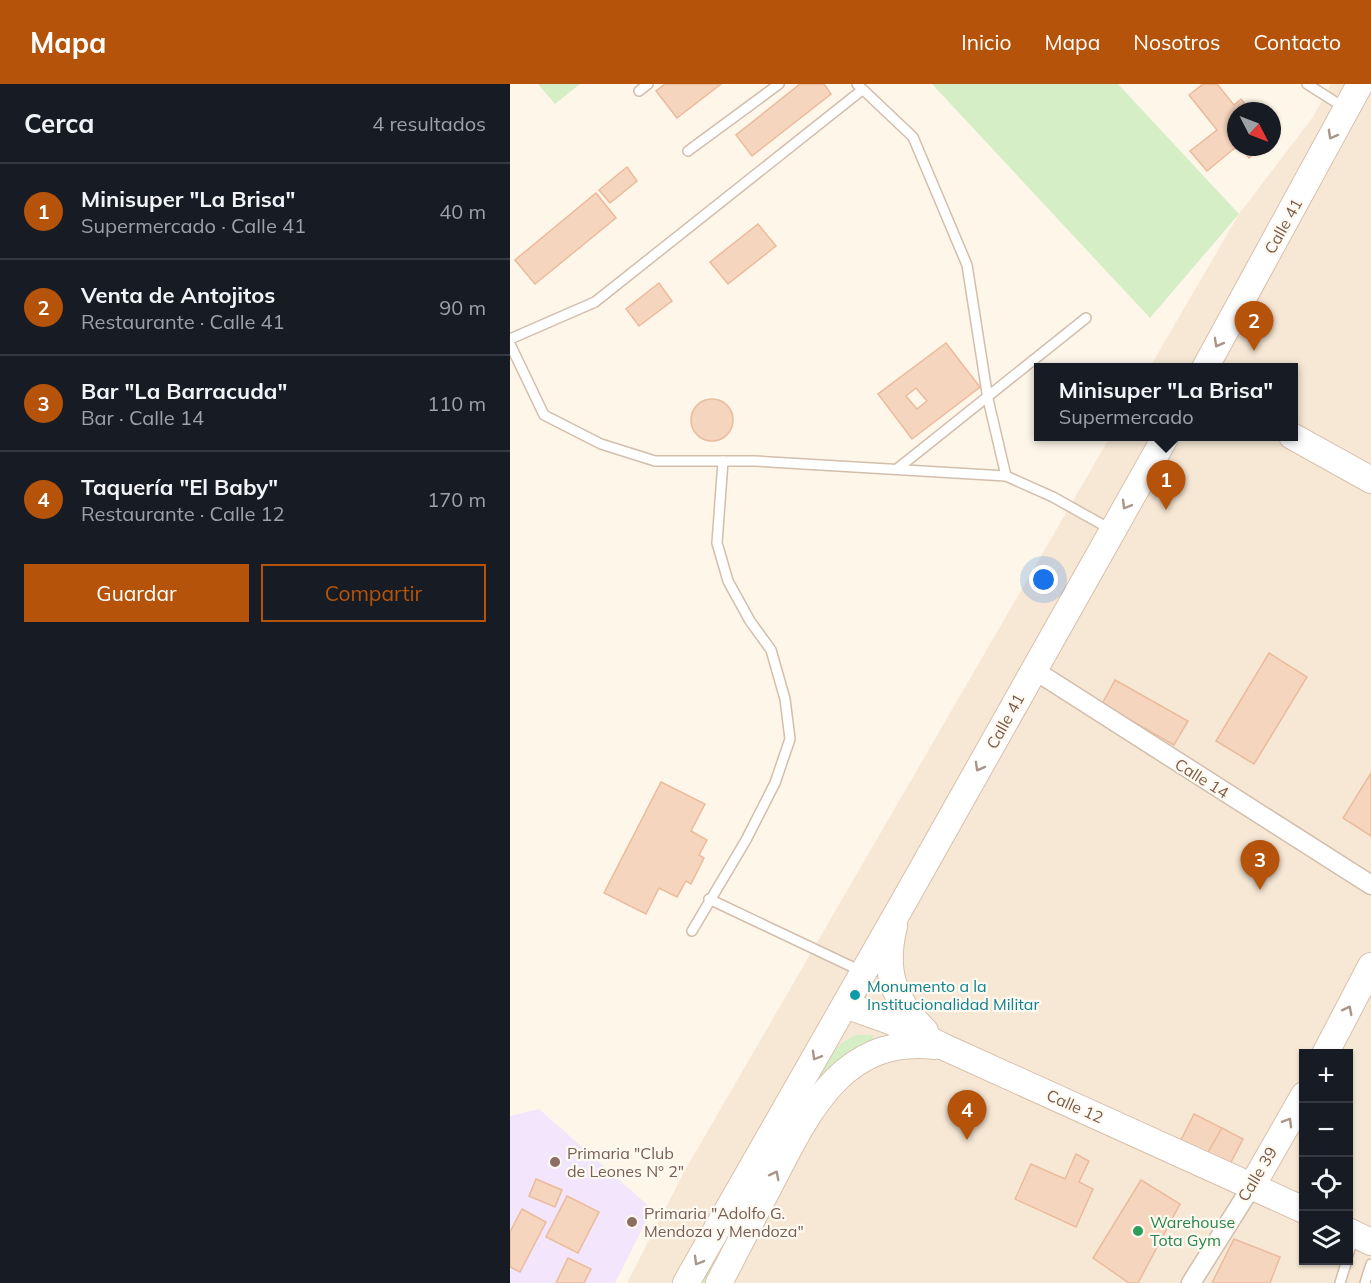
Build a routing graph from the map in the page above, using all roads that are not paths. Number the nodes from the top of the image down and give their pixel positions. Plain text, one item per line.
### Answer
1 (648, 84) edge
2 (779, 84) edge
3 (1306, 84) edge
4 (1360, 84) edge
5 (860, 87) edge
6 (639, 91) dead end
7 (1347, 109) junction
8 (688, 151) dead end
9 (1086, 318) dead end
10 (510, 339) edge
11 (510, 344) edge
12 (1208, 363) edge
13 (988, 399) junction
14 (1298, 439) edge
15 (1163, 441) edge
16 (723, 461) junction
17 (897, 469) junction
18 (1006, 476) junction
19 (1371, 480) edge
20 (1112, 530) junction
21 (1034, 670) junction
22 (1371, 885) edge
23 (709, 898) junction
24 (903, 903) junction
25 (692, 931) dead end
26 (1371, 966) edge
27 (863, 972) junction
28 (845, 1005) junction
29 (944, 1047) junction
30 (1327, 1049) edge
31 (1299, 1103) edge
32 (1252, 1186) junction
33 (1299, 1207) edge
34 (1371, 1264) edge
35 (1345, 1265) edge
36 (686, 1283) edge
37 (719, 1283) edge
38 (1191, 1283) edge
39 (1340, 1283) edge
40 (1365, 1283) edge

1 - 6 lane
2 - 8 lane
3 - 7 lane
4 - 7 main road, Calle 41
5 - 10 lane
5 - 13 lane
7 -> 12 main road, Calle 41
9 - 13 lane
11 - 16 lane
13 - 17 lane
13 - 18 lane
14 - 19 main road
15 -> 20 main road, Calle 41
16 - 17 lane
16 - 23 lane
17 - 18 lane
18 - 20 lane
20 - 21 main road, Calle 41
21 - 22 street, Calle 14
21 -> 24 main road, Calle 41
23 - 25 lane
23 - 27 lane
24 - 27 main road, Calle 41
24 - 29 main road
30 -> 26 main road
27 - 28 main road, Calle 41
28 - 29 main road, Calle 12
28 -> 36 main road, Calle 41
29 - 32 main road, Calle 12
37 -> 29 main road
32 -> 31 main road, Calle 39
32 - 33 main road, Calle 12
32 - 38 street, Calle 39
34 - 40 lane
35 - 39 lane

